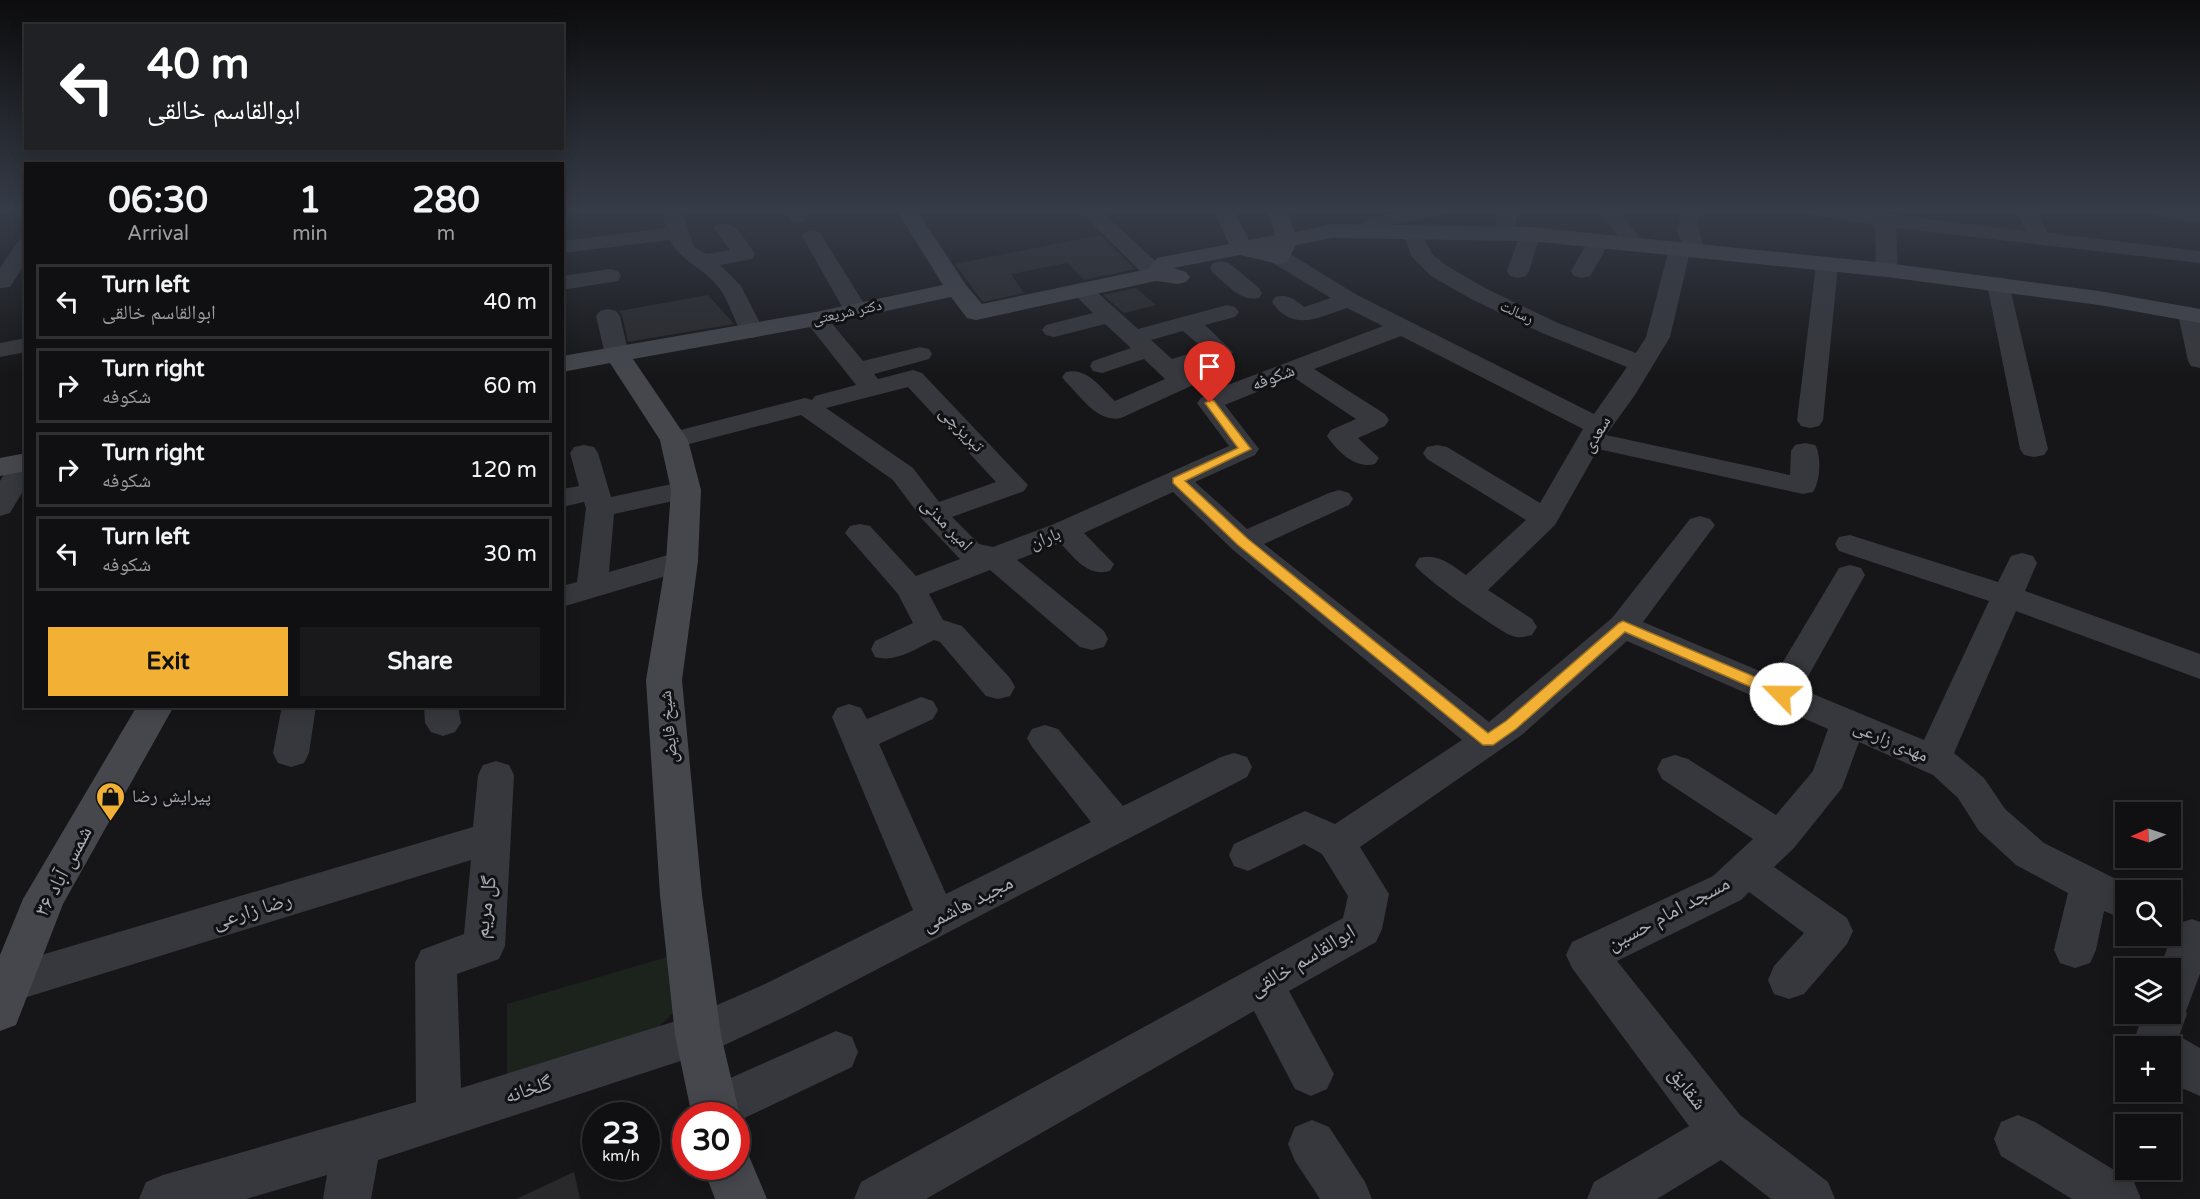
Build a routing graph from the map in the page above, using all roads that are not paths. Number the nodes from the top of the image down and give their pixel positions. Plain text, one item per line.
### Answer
1 (707, 265) edge
2 (829, 265) edge
3 (942, 265) edge
4 (1146, 265) edge
5 (1163, 265) edge
6 (1231, 265) edge
7 (1295, 265) edge
8 (1433, 265) edge
9 (1520, 265) edge
10 (1586, 265) edge
11 (1683, 265) edge
12 (1818, 265) edge
13 (1887, 265) edge
14 (1827, 266) junction
15 (1221, 268) junction
16 (1887, 270) junction
17 (1518, 271) dead end
18 (1582, 271) dead end
19 (1155, 274) junction
20 (610, 276) dead end
21 (564, 283) edge
22 (1998, 284) junction
23 (957, 289) junction
24 (1081, 290) junction
25 (1251, 294) dead end
26 (1349, 300) junction
27 (1282, 302) dead end
28 (856, 310) junction
29 (1227, 312) dead end
30 (2195, 315) edge
31 (608, 316) dead end
32 (1109, 316) junction
33 (816, 319) junction
34 (1188, 323) junction
35 (1403, 327) junction
36 (1054, 330) dead end
37 (752, 331) junction
38 (1140, 344) junction
39 (24, 345) edge
40 (0, 350) edge
41 (920, 354) dead end
42 (618, 355) junction
43 (2200, 361) edge
44 (564, 364) edge
45 (1641, 364) junction
46 (1101, 366) dead end
47 (1168, 368) junction
48 (1295, 368) junction
49 (1076, 377) dead end
50 (865, 380) junction
51 (814, 404) junction
52 (1810, 420) dead end
53 (1596, 433) junction
54 (674, 440) junction
55 (2034, 449) dead end
56 (1804, 451) dead end
57 (584, 453) dead end
58 (1437, 453) dead end
59 (1365, 458) dead end
60 (16, 464) edge
61 (1177, 480) junction
62 (686, 490) junction
63 (564, 498) edge
64 (1339, 499) dead end
65 (597, 500) junction
66 (0, 507) edge
67 (933, 514) junction
68 (1545, 519) junction
69 (1700, 525) dead end
70 (1064, 531) junction
71 (860, 533) dead end
72 (1243, 542) junction
73 (994, 557) junction
74 (682, 561) junction
75 (2022, 563) dead end
76 (1099, 564) dead end
77 (1430, 565) dead end
78 (911, 589) junction
79 (1467, 592) junction
80 (577, 593) edge
81 (2007, 596) junction
82 (1623, 626) junction
83 (1521, 627) dead end
84 (931, 628) junction
85 (1092, 639) dead end
86 (887, 650) dead end
87 (2200, 667) edge
88 (998, 687) dead end
89 (1781, 694) junction
90 (155, 708) edge
91 (299, 708) edge
92 (921, 710) dead end
93 (1848, 723) junction
94 (1045, 738) dead end
95 (1488, 741) junction
96 (291, 753) dead end
97 (1933, 759) junction
98 (1234, 767) dead end
99 (1676, 769) dead end
100 (496, 776) dead end
101 (1118, 826) junction
102 (493, 837) junction
103 (1780, 837) junction
104 (1336, 843) junction
105 (1248, 855) dead end
106 (1747, 869) junction
107 (2090, 885) junction
108 (2115, 898) edge
109 (937, 918) junction
110 (2187, 935) edge
111 (2075, 950) dead end
112 (1587, 956) joint
113 (2181, 958) edge
114 (1789, 980) dead end
115 (1262, 985) junction
116 (5, 997) edge
117 (698, 1035) junction
118 (836, 1052) dead end
119 (2181, 1061) edge
120 (1311, 1074) dead end
121 (2200, 1074) edge
122 (714, 1102) edge
123 (736, 1102) edge
124 (439, 1117) junction
125 (1723, 1132) junction
126 (2018, 1139) dead end
127 (358, 1142) junction
128 (1312, 1144) dead end
129 (733, 1180) edge
130 (163, 1199) edge
131 (347, 1199) edge
132 (741, 1199) edge
133 (878, 1199) edge
134 (1348, 1199) edge
135 (1611, 1199) edge
136 (1811, 1199) edge
137 (2117, 1199) edge

1 - 37 street
2 - 28 street
3 - 23 street
4 - 19 street
5 - 19 street
6 - 15 street
7 - 26 street
8 - 45 street, رسالت
9 - 17 street
10 - 18 street
11 - 45 street, سعدی
12 - 14 street
13 - 16 street
14 - 16 street
14 - 52 street
15 - 19 street
15 - 25 street
16 - 22 street
19 - 24 street
20 - 21 street
22 - 30 street
22 - 55 street
23 - 24 street
23 - 28 street, دکتر شریعتی
24 - 32 street
26 - 27 street
26 - 35 street
28 - 33 street, دکتر شریعتی
29 - 34 street
30 - 43 street
31 - 42 street
32 - 36 street
32 - 38 street
33 - 37 street, دکتر شریعتی
33 - 50 street
34 - 38 street
34 - 47 street
35 - 48 street, شکوفه
35 - 53 street
37 - 42 street, دکتر شریعتی
38 - 46 street
38 - 47 street
39 - 40 street
41 - 50 street
42 - 44 street, دکتر شریعتی
42 - 54 street, شیخ فایض
45 - 53 street, سعدی
47 - 49 street
48 - 59 street
48 - 61 street, شکوفه
50 - 51 street, تبریزچی
50 - 67 street, تبریزچی
51 - 54 street, تبریزچی
51 - 67 street, امیر مدنی
53 - 56 street
53 - 68 street, سعدی
54 - 62 street, شیخ فایض
57 - 65 street
58 - 68 street
60 - 66 street
61 - 70 street, باران
61 - 72 street
62 - 65 street
62 - 74 street, شیخ فایض
63 - 65 street
64 - 72 street
65 - 80 street
67 - 73 street, امیر مدنی
68 - 79 street, سعدی
69 - 82 street
70 - 73 street, باران
70 - 76 street
71 - 78 street
72 - 95 street
73 - 78 street, باران
73 - 85 street, امیر مدنی
74 - 80 street
74 - 117 street, شیخ فایض
75 - 81 street
77 - 79 street
78 - 84 street
79 - 83 street
81 - 87 street
81 - 89 street
81 - 97 street
82 - 89 street, مهدی زارعی
82 - 95 street
84 - 86 street
84 - 88 street
89 - 93 street, مهدی زارعی
90 - 116 street, شمس آباد ۳۶
91 - 96 street
92 - 109 street
93 - 97 street, مهدی زارعی
93 - 103 street, مسجد امام حسین
94 - 101 street
95 - 104 street
97 - 107 street, مهدی زارعی
98 - 101 street, مجید هاشمی
99 - 103 street
100 - 102 street, گل مریم
101 - 109 street, مجید هاشمی
102 - 116 street, رضا زارعی
102 - 124 street, گل مریم
103 - 106 street, مسجد امام حسین
104 - 105 street
104 - 115 street, ابوالقاسم خالقی
106 - 112 street, مسجد امام حسین
106 - 114 street
107 - 108 street, مهدی زارعی
107 - 111 street
109 - 117 street, مجید هاشمی
110 - 113 street
112 - 125 street, شقایق
115 - 120 street
115 - 133 street, ابوالقاسم خالقی
117 - 122 street, شیخ فایض
117 - 124 street, گلخانه
118 - 123 street
119 - 121 street
124 - 127 street, گلخانه
125 - 135 street
125 - 136 street, شقایق
126 - 137 street
127 - 130 street, گلخانه
127 - 131 street
128 - 134 street
129 - 132 street

